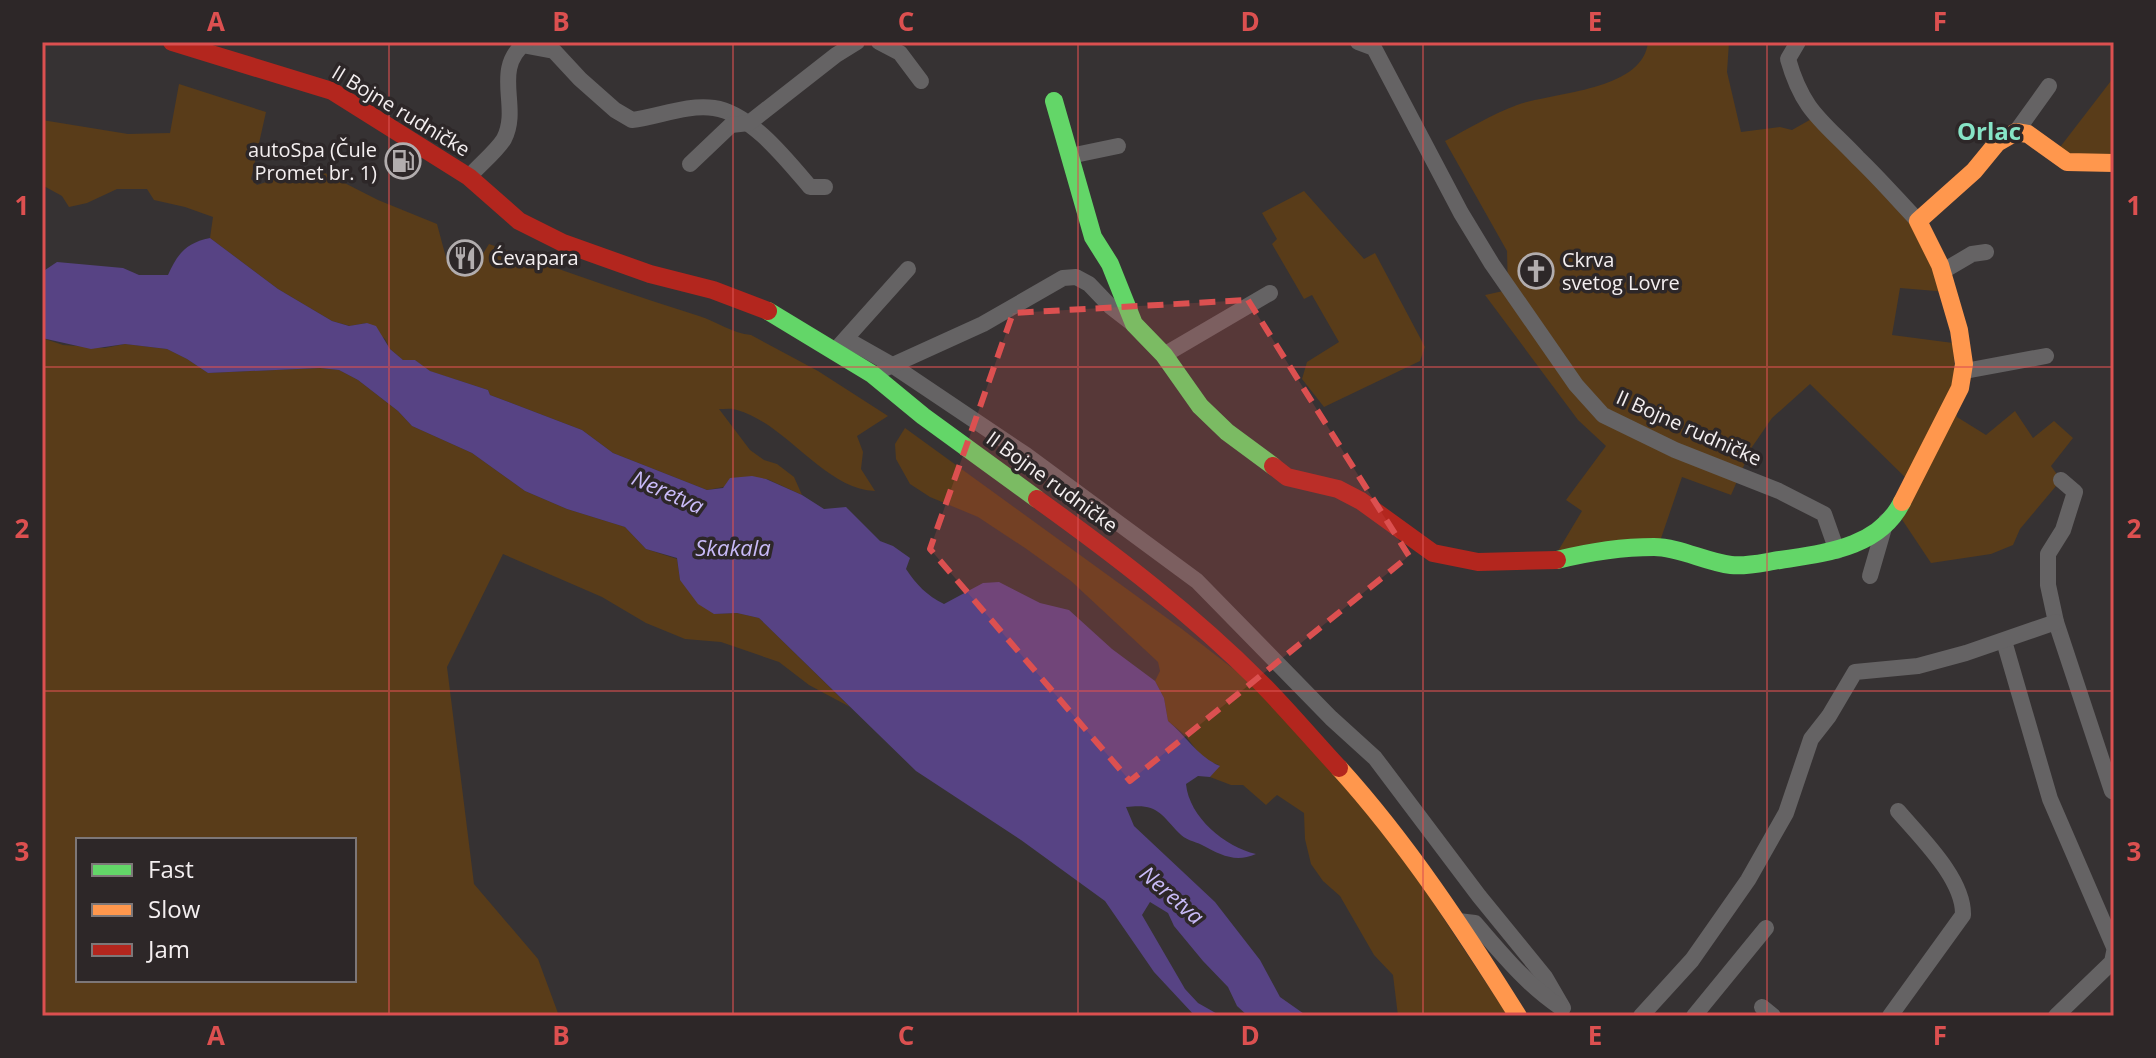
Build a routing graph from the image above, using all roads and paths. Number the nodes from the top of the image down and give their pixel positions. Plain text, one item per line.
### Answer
1 (172, 42) edge
2 (857, 42) edge
3 (879, 42) edge
4 (1358, 42) edge
5 (1798, 42) edge
6 (520, 44) edge
7 (921, 81) dead end
8 (2049, 86) dead end
9 (1054, 101) dead end
10 (749, 123) junction
11 (2016, 132) junction
12 (1118, 146) dead end
13 (1070, 156) junction
14 (2114, 163) edge
15 (690, 164) dead end
16 (469, 177) junction
17 (825, 187) dead end
18 (1918, 221) junction
19 (1986, 252) dead end
20 (908, 269) dead end
21 (1943, 271) junction
22 (1270, 293) dead end
23 (1134, 324) junction
24 (839, 346) junction
25 (1164, 355) junction
26 (2046, 356) dead end
27 (892, 365) junction
28 (1965, 371) junction
29 (872, 374) junction
30 (2061, 480) dead end
31 (1886, 521) junction
32 (1837, 551) junction
33 (1870, 576) dead end
34 (2056, 622) junction
35 (2004, 641) junction
36 (2112, 791) dead end
37 (1898, 811) dead end
38 (1417, 814) junction
39 (1397, 842) junction
40 (1458, 921) junction
41 (1766, 928) dead end
42 (2114, 950) edge
43 (1567, 1012) edge
44 (2059, 1015) edge
45 (1518, 1016) edge
46 (1641, 1016) edge
47 (1694, 1016) edge
48 (1890, 1016) edge

1 - 16 street, II Bojne rudničke
2 - 10 street
3 - 7 street
4 - 32 street, II Bojne rudničke
5 - 18 street
6 - 10 street, II Bojne rudničke
6 - 16 street, II Bojne rudničke
8 - 11 street
9 - 13 street
10 - 15 street
10 - 17 street, II Bojne rudničke
11 - 14 street
11 - 18 street
12 - 13 street
13 - 23 street
16 - 24 street, II Bojne rudničke
18 - 21 street
19 - 21 street
20 - 24 street
21 - 28 street
22 - 25 street
23 - 25 street
23 - 27 street
24 - 27 street
24 - 29 street, II Bojne rudničke
25 - 32 street
26 - 28 street
27 - 29 street
27 - 38 street
28 - 31 street
29 - 39 street, II Bojne rudničke
30 - 34 street
31 - 32 street
31 - 33 street
34 - 35 street
34 - 36 street
35 - 42 street
35 - 46 street
37 - 48 street
38 - 39 street
38 - 43 street
39 - 40 street, II Bojne rudničke
40 - 43 street, II Bojne rudničke
40 - 45 street, II Bojne rudničke
41 - 47 street
42 - 44 street

